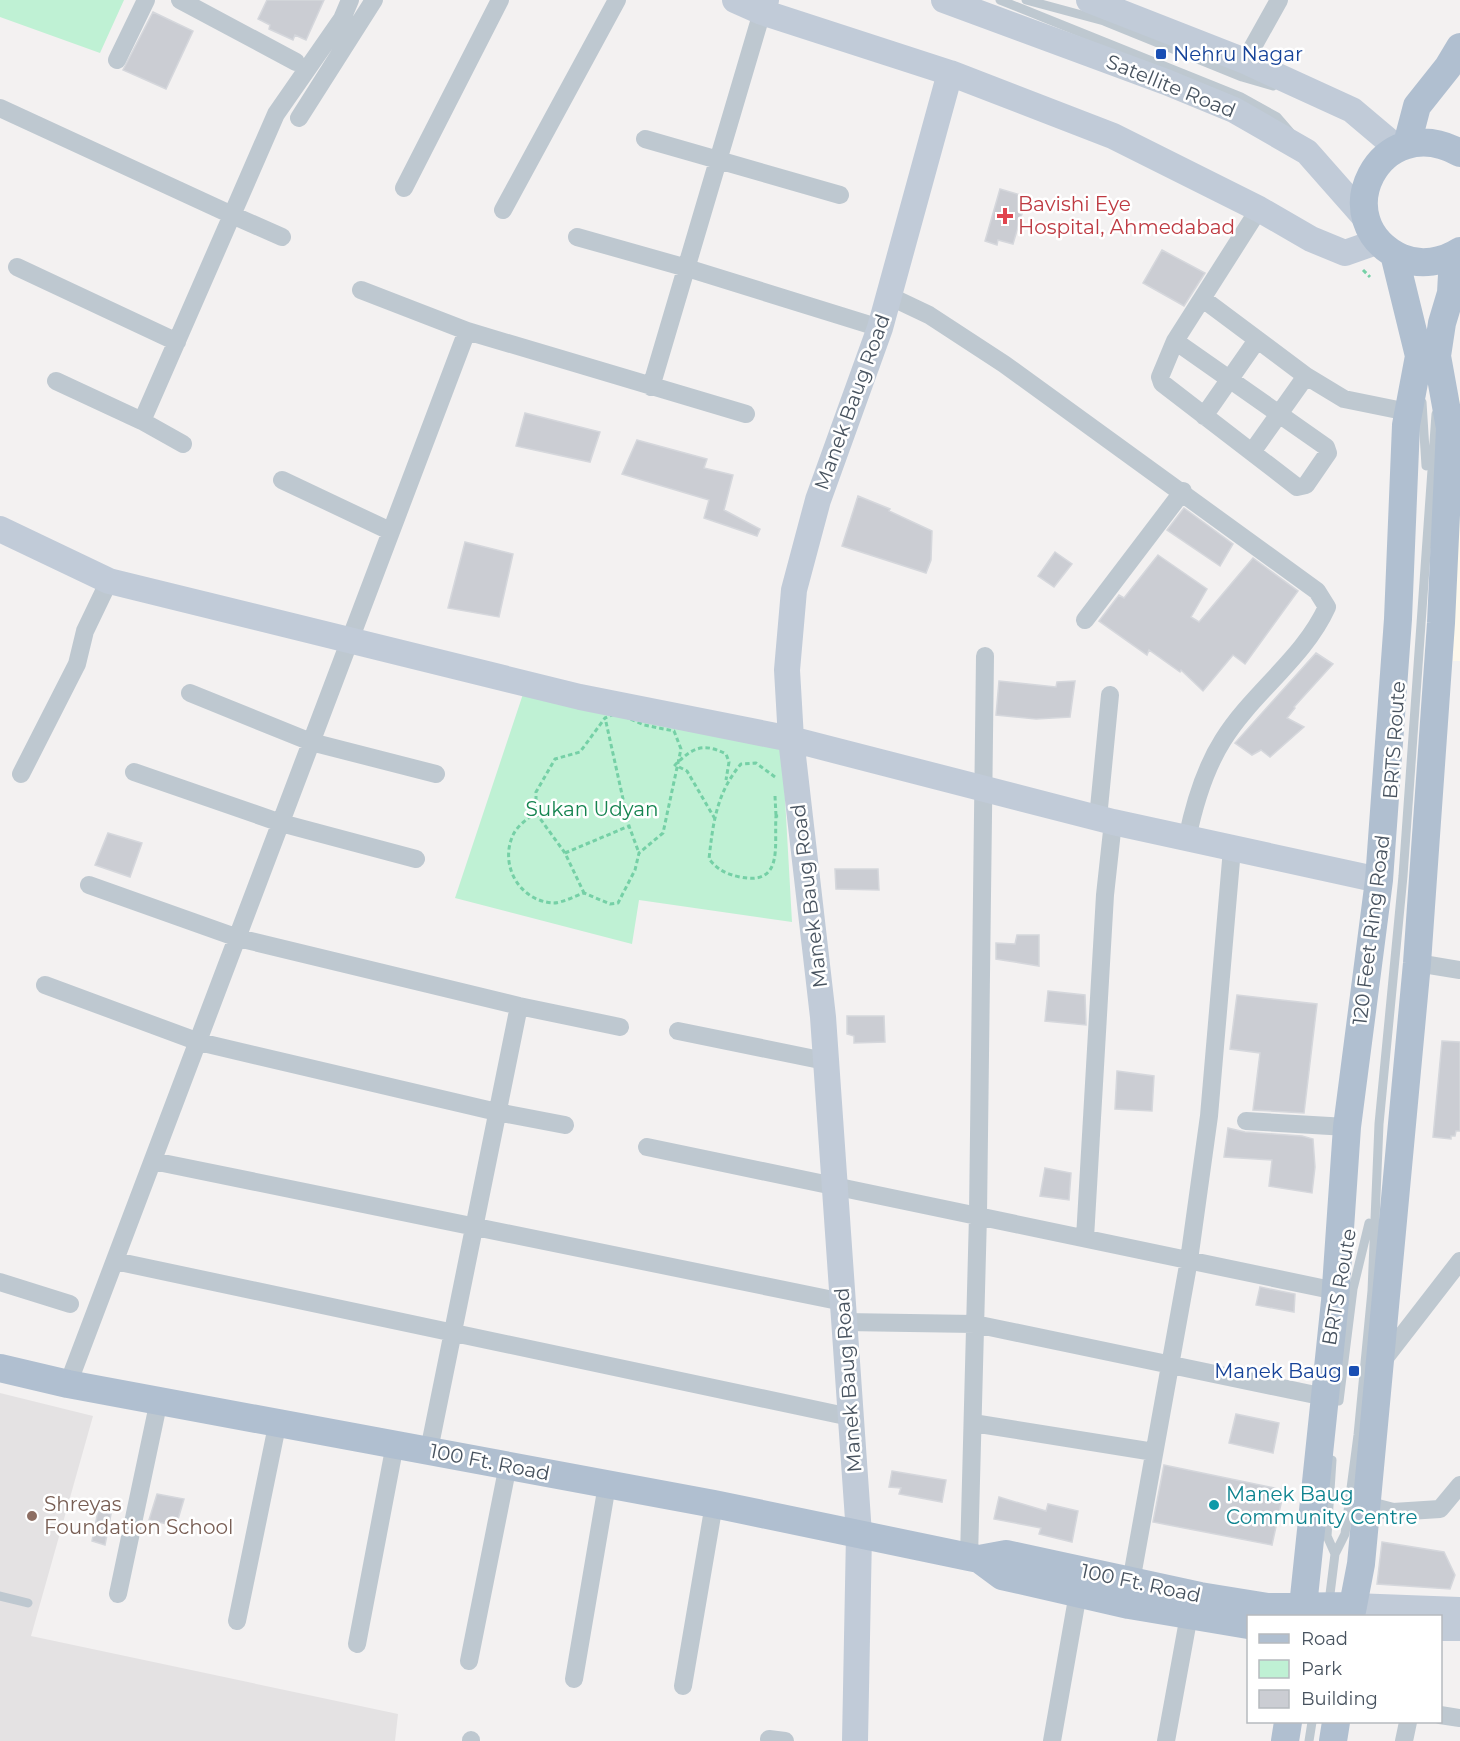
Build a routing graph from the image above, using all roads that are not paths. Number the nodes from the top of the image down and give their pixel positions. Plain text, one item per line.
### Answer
1 (146, 0) edge
2 (180, 0) edge
3 (350, 0) edge
4 (374, 0) edge
5 (500, 0) edge
6 (617, 0) edge
7 (735, 0) edge
8 (945, 0) edge
9 (1000, 0) edge
10 (1026, 0) edge
11 (1089, 0) edge
12 (1279, 0) edge
13 (764, 6) edge
14 (1125, 6) edge
15 (1460, 47) edge
16 (117, 60) dead end
17 (1245, 61) junction
18 (296, 62) dead end
19 (950, 73) junction
20 (0, 108) edge
21 (1353, 110) junction
22 (299, 118) dead end
23 (645, 139) dead end
24 (1402, 146) junction
25 (1307, 152) junction
26 (1460, 153) edge
27 (718, 158) junction
28 (404, 188) dead end
29 (840, 195) dead end
30 (1259, 209) junction
31 (503, 210) dead end
32 (232, 215) junction
33 (282, 237) dead end
34 (577, 237) dead end
35 (1380, 238) junction
36 (1456, 254) edge
37 (17, 267) dead end
38 (687, 268) junction
39 (362, 290) dead end
40 (889, 296) junction
41 (1203, 299) junction
42 (880, 328) junction
43 (467, 331) junction
44 (1257, 340) junction
45 (1175, 341) junction
46 (177, 342) junction
47 (1428, 356) junction
48 (1306, 376) junction
49 (1229, 379) junction
50 (56, 381) dead end
51 (651, 387) junction
52 (1408, 412) junction
53 (746, 414) dead end
54 (1279, 414) junction
55 (1204, 416) junction
56 (141, 421) junction
57 (183, 444) dead end
58 (1252, 452) junction
59 (282, 480) dead end
60 (1183, 491) junction
61 (1428, 492) junction
62 (0, 529) edge
63 (390, 531) junction
64 (109, 581) junction
65 (1085, 620) dead end
66 (349, 640) junction
67 (985, 656) dead end
68 (190, 693) dead end
69 (1110, 694) dead end
70 (791, 739) junction
71 (311, 742) junction
72 (134, 772) dead end
73 (21, 774) dead end
74 (436, 774) dead end
75 (982, 789) junction
76 (1106, 820) junction
77 (281, 823) junction
78 (1187, 838) junction
79 (1232, 849) junction
80 (416, 859) dead end
81 (1379, 880) junction
82 (89, 885) dead end
83 (238, 938) junction
84 (1417, 963) junction
85 (1460, 970) edge
86 (45, 985) dead end
87 (519, 1006) junction
88 (620, 1027) dead end
89 (678, 1031) dead end
90 (199, 1042) junction
91 (825, 1061) junction
92 (497, 1112) junction
93 (1246, 1121) dead end
94 (565, 1125) dead end
95 (1347, 1127) junction
96 (647, 1147) dead end
97 (153, 1161) junction
98 (836, 1185) junction
99 (1374, 1204) junction
100 (978, 1215) junction
101 (474, 1227) junction
102 (1085, 1238) junction
103 (1189, 1260) junction
104 (1460, 1261) edge
105 (115, 1262) junction
106 (0, 1282) edge
107 (1336, 1292) junction
108 (70, 1305) dead end
109 (844, 1312) junction
110 (975, 1324) junction
111 (453, 1333) junction
112 (1170, 1365) junction
113 (1380, 1365) junction
114 (0, 1368) edge
115 (68, 1384) junction
116 (159, 1400) junction
117 (1331, 1406) junction
118 (850, 1417) junction
119 (278, 1421) junction
120 (973, 1423) junction
121 (395, 1444) junction
122 (1333, 1449) dead end
123 (429, 1450) junction
124 (1154, 1452) junction
125 (508, 1466) junction
126 (607, 1485) junction
127 (1460, 1485) edge
128 (714, 1504) junction
129 (1366, 1505) junction
130 (859, 1534) junction
131 (1335, 1554) junction
132 (974, 1558) junction
133 (1131, 1582) junction
134 (1078, 1593) junction
135 (118, 1594) dead end
136 (0, 1596) edge
137 (28, 1603) dead end
138 (1460, 1610) edge
139 (1327, 1612) edge
140 (1189, 1615) junction
141 (237, 1621) dead end
142 (1247, 1625) edge
143 (1442, 1628) edge
144 (1460, 1628) edge
145 (357, 1644) dead end
146 (470, 1661) dead end
147 (574, 1679) dead end
148 (683, 1686) dead end
149 (1442, 1715) edge
150 (1460, 1718) edge
151 (1288, 1723) edge
152 (1312, 1723) edge
153 (1336, 1723) edge
154 (1408, 1723) edge
155 (855, 1741) edge
156 (1052, 1741) edge
157 (1167, 1741) edge
158 (1285, 1741) edge
159 (1309, 1741) edge
160 (1333, 1741) edge
161 (1404, 1741) edge

1 - 16 street
2 - 18 street
3 - 32 street
4 - 22 street
5 - 28 street
6 - 31 street
7 - 13 street
8 - 25 street, Satellite Road
9 - 25 lane
10 - 21 lane
11 - 14 street
12 - 17 street
13 - 19 street
13 - 27 street
14 - 17 street
15 - 24 main road
17 - 21 street
19 - 30 street
19 - 40 street, Manek Baug Road
20 - 32 street
21 - 24 street
23 - 27 street
24 - 26 main road
24 - 35 main road, 120 Feet Ring Road
25 - 35 street, Satellite Road
27 - 29 street
27 - 38 street
30 - 35 street
30 - 41 street
32 - 33 street
32 - 46 street
34 - 38 street
35 - 36 main road
35 - 47 main road, 120 Feet Ring Road
36 - 47 main road, 120 Feet Ring Road
37 - 46 street
38 - 42 street
38 - 51 street
39 - 43 street
40 - 42 street, Manek Baug Road
40 - 60 street
41 - 44 street
41 - 45 street
42 - 70 street, Manek Baug Road
43 - 51 street
43 - 63 street
44 - 48 street
44 - 49 street
45 - 49 street
45 - 55 street
46 - 56 street
47 - 52 main road, 120 Feet Ring Road
47 - 61 lane, BRTS Route
47 - 61 lane, BRTS Route
47 - 84 main road, 120 Feet Ring Road
48 - 52 street
48 - 54 street
49 - 54 street
49 - 55 street
50 - 56 street
51 - 53 street
52 - 81 main road, 120 Feet Ring Road
54 - 58 street
54 - 58 street
55 - 58 street
56 - 57 street
59 - 63 street
60 - 65 street
60 - 78 street
61 - 99 lane, BRTS Route
62 - 64 street
63 - 66 street
64 - 66 street
64 - 73 street
66 - 70 street
66 - 71 street
67 - 75 street
68 - 71 street
69 - 76 street
70 - 75 street
70 - 91 street, Manek Baug Road
71 - 74 street
71 - 77 street
72 - 77 street
75 - 76 street
75 - 100 street
76 - 78 street
76 - 102 street
77 - 80 street
77 - 83 street
78 - 79 street
79 - 81 street
79 - 103 street
81 - 95 main road, 120 Feet Ring Road
82 - 83 street
83 - 87 street
83 - 90 street
84 - 85 street
84 - 113 main road, 120 Feet Ring Road
86 - 90 street
87 - 88 street
87 - 92 street
89 - 91 street
90 - 92 street
90 - 97 street
91 - 98 street, Manek Baug Road
92 - 94 street
92 - 101 street
93 - 95 street
95 - 107 main road, 120 Feet Ring Road
96 - 98 street
97 - 101 street
97 - 105 street
98 - 100 street
98 - 109 street, Manek Baug Road
99 - 117 lane, BRTS Route
99 - 131 lane, BRTS Route
100 - 102 street
100 - 110 street
101 - 109 street
101 - 111 street
102 - 103 street
103 - 107 street
103 - 112 street
104 - 113 street
105 - 111 street
105 - 115 street
106 - 108 street
107 - 117 main road, 120 Feet Ring Road
109 - 110 street
109 - 118 street, Manek Baug Road
110 - 112 street
110 - 120 street
111 - 118 street
111 - 123 street
112 - 117 street
112 - 124 street
113 - 129 main road, 120 Feet Ring Road
114 - 115 main road, 100 Ft. Road
115 - 116 main road, 100 Ft. Road
116 - 119 main road, 100 Ft. Road
116 - 135 street
117 - 139 main road, 120 Feet Ring Road
118 - 130 street, Manek Baug Road
119 - 121 main road, 100 Ft. Road
119 - 141 street
120 - 124 street
120 - 132 street
121 - 123 main road, 100 Ft. Road
121 - 145 street
122 - 131 lane, BRTS Route
123 - 125 main road, 100 Ft. Road
124 - 133 street
125 - 126 main road, 100 Ft. Road
125 - 146 street
126 - 128 main road, 100 Ft. Road
126 - 147 street
127 - 129 street
128 - 130 main road, 100 Ft. Road
128 - 148 street
129 - 139 main road, 120 Feet Ring Road
130 - 132 main road, 100 Ft. Road
130 - 155 street, Manek Baug Road
131 - 139 lane, BRTS Route
132 - 133 main road, 100 Ft. Road
132 - 134 main road, 100 Ft. Road
133 - 139 main road, 100 Ft. Road
134 - 140 main road, 100 Ft. Road
134 - 156 street
136 - 137 lane
138 - 139 street, 100 Ft. Road
140 - 142 main road, 100 Ft. Road
140 - 157 street
143 - 144 street
149 - 150 street
151 - 158 main road
152 - 159 lane
153 - 160 main road
154 - 161 street

